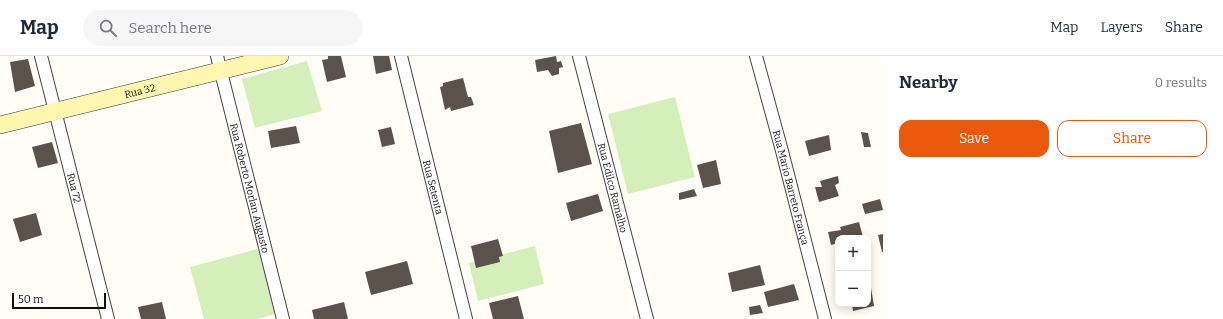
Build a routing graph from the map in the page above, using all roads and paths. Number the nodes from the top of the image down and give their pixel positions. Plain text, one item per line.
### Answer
1 (41, 56) edge
2 (280, 56) edge
3 (401, 56) edge
4 (579, 56) edge
5 (756, 56) edge
6 (218, 64) edge
7 (54, 111) junction
8 (0, 125) edge
9 (108, 319) edge
10 (283, 319) edge
11 (466, 319) edge
12 (647, 319) edge
13 (824, 319) edge

1 - 7 street, Rua 72
2 - 6 main road, Rua 32
3 - 11 street, Rua Setenta
4 - 12 street, Rua Edilco Ramalho
5 - 13 street, Rua Mario Barreto França
6 - 7 main road, Rua 32
6 - 10 street, Rua Roberto Morlan Augusto
7 - 8 main road, Rua 32
7 - 9 street, Rua 72

